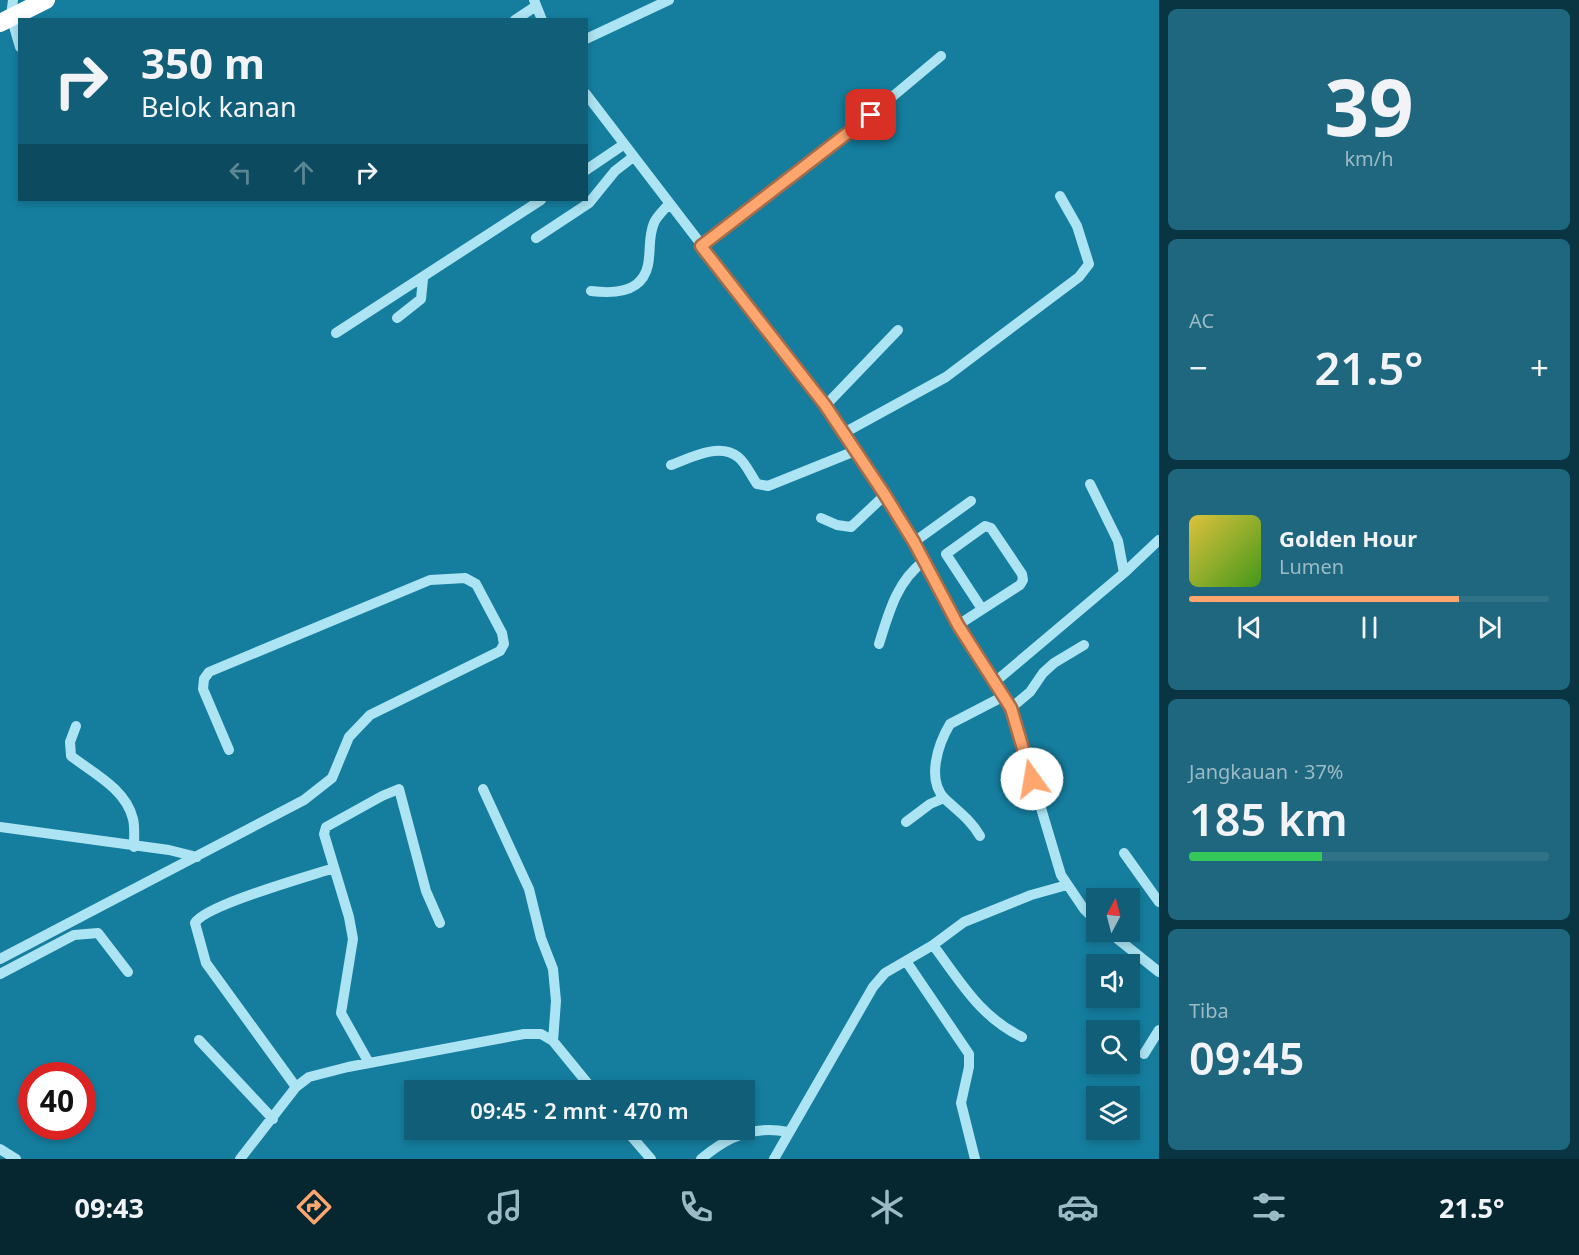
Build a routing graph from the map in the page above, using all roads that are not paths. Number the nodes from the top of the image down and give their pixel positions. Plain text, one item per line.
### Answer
1 (46, 0) edge
2 (669, 0) edge
3 (535, 3) edge
4 (8, 13) edge
5 (517, 18) edge
6 (541, 18) edge
7 (588, 38) edge
8 (18, 41) edge
9 (941, 56) dead end
10 (588, 97) edge
11 (623, 145) junction
12 (633, 157) junction
13 (588, 169) edge
14 (1060, 195) dead end
15 (540, 201) edge
16 (669, 204) junction
17 (537, 238) dead end
18 (701, 246) junction
19 (423, 279) junction
20 (591, 291) dead end
21 (397, 318) dead end
22 (898, 330) dead end
23 (336, 333) dead end
24 (825, 405) junction
25 (842, 434) junction
26 (855, 451) junction
27 (670, 465) dead end
28 (1090, 484) dead end
29 (885, 495) junction
30 (971, 501) dead end
31 (821, 518) dead end
32 (1159, 540) edge
33 (914, 542) junction
34 (924, 561) junction
35 (1125, 573) junction
36 (982, 609) junction
37 (958, 625) junction
38 (879, 644) dead end
39 (1084, 645) dead end
40 (996, 681) junction
41 (1004, 696) junction
42 (1011, 708) junction
43 (76, 726) dead end
44 (229, 750) dead end
45 (483, 789) dead end
46 (944, 798) junction
47 (906, 822) dead end
48 (0, 827) edge
49 (980, 837) dead end
50 (134, 847) junction
51 (1124, 853) dead end
52 (197, 857) junction
53 (334, 868) junction
54 (1067, 885) junction
55 (1159, 902) edge
56 (1086, 911) edge
57 (440, 923) dead end
58 (1122, 942) edge
59 (933, 945) junction
60 (0, 959) edge
61 (906, 961) junction
62 (128, 972) dead end
63 (1159, 972) edge
64 (0, 974) edge
65 (1159, 1030) edge
66 (1022, 1037) dead end
67 (199, 1040) dead end
68 (553, 1041) junction
69 (1144, 1054) dead end
70 (369, 1063) junction
71 (585, 1080) edge
72 (296, 1087) junction
73 (273, 1119) junction
74 (788, 1132) junction
75 (635, 1140) edge
76 (0, 1149) edge
77 (16, 1159) edge
78 (240, 1159) edge
79 (651, 1159) edge
80 (701, 1159) edge
81 (774, 1159) edge
82 (975, 1159) edge

1 - 4 highway
2 - 7 street
3 - 5 street
3 - 6 street
4 - 8 street
9 - 18 street
10 - 11 street
11 - 12 street
11 - 13 street
12 - 16 street
12 - 17 street
14 - 25 street
15 - 19 street
16 - 18 street
16 - 20 street
18 - 24 street
19 - 21 street
19 - 23 street
22 - 24 street
24 - 25 street
25 - 26 street
26 - 27 street
26 - 29 street
28 - 35 street
29 - 31 street
29 - 33 street
30 - 33 street
32 - 35 street
33 - 34 street
34 - 37 street
34 - 38 street
35 - 40 street
36 - 36 street
36 - 37 street
37 - 40 street
39 - 42 street
40 - 41 street
41 - 42 street
41 - 46 street
42 - 54 street
43 - 50 street
44 - 52 street
45 - 68 street
46 - 47 street
46 - 49 street
48 - 50 street
50 - 52 street
51 - 55 street
52 - 60 street
53 - 57 street
53 - 70 street
53 - 72 street
54 - 56 street
54 - 59 street
58 - 63 street
59 - 61 street
59 - 66 street
61 - 74 street
61 - 82 street
62 - 64 street
65 - 69 street
67 - 73 street
68 - 70 street
68 - 71 street
70 - 72 street
72 - 73 street
73 - 78 street
74 - 80 street
74 - 81 street
75 - 79 street
76 - 77 street

